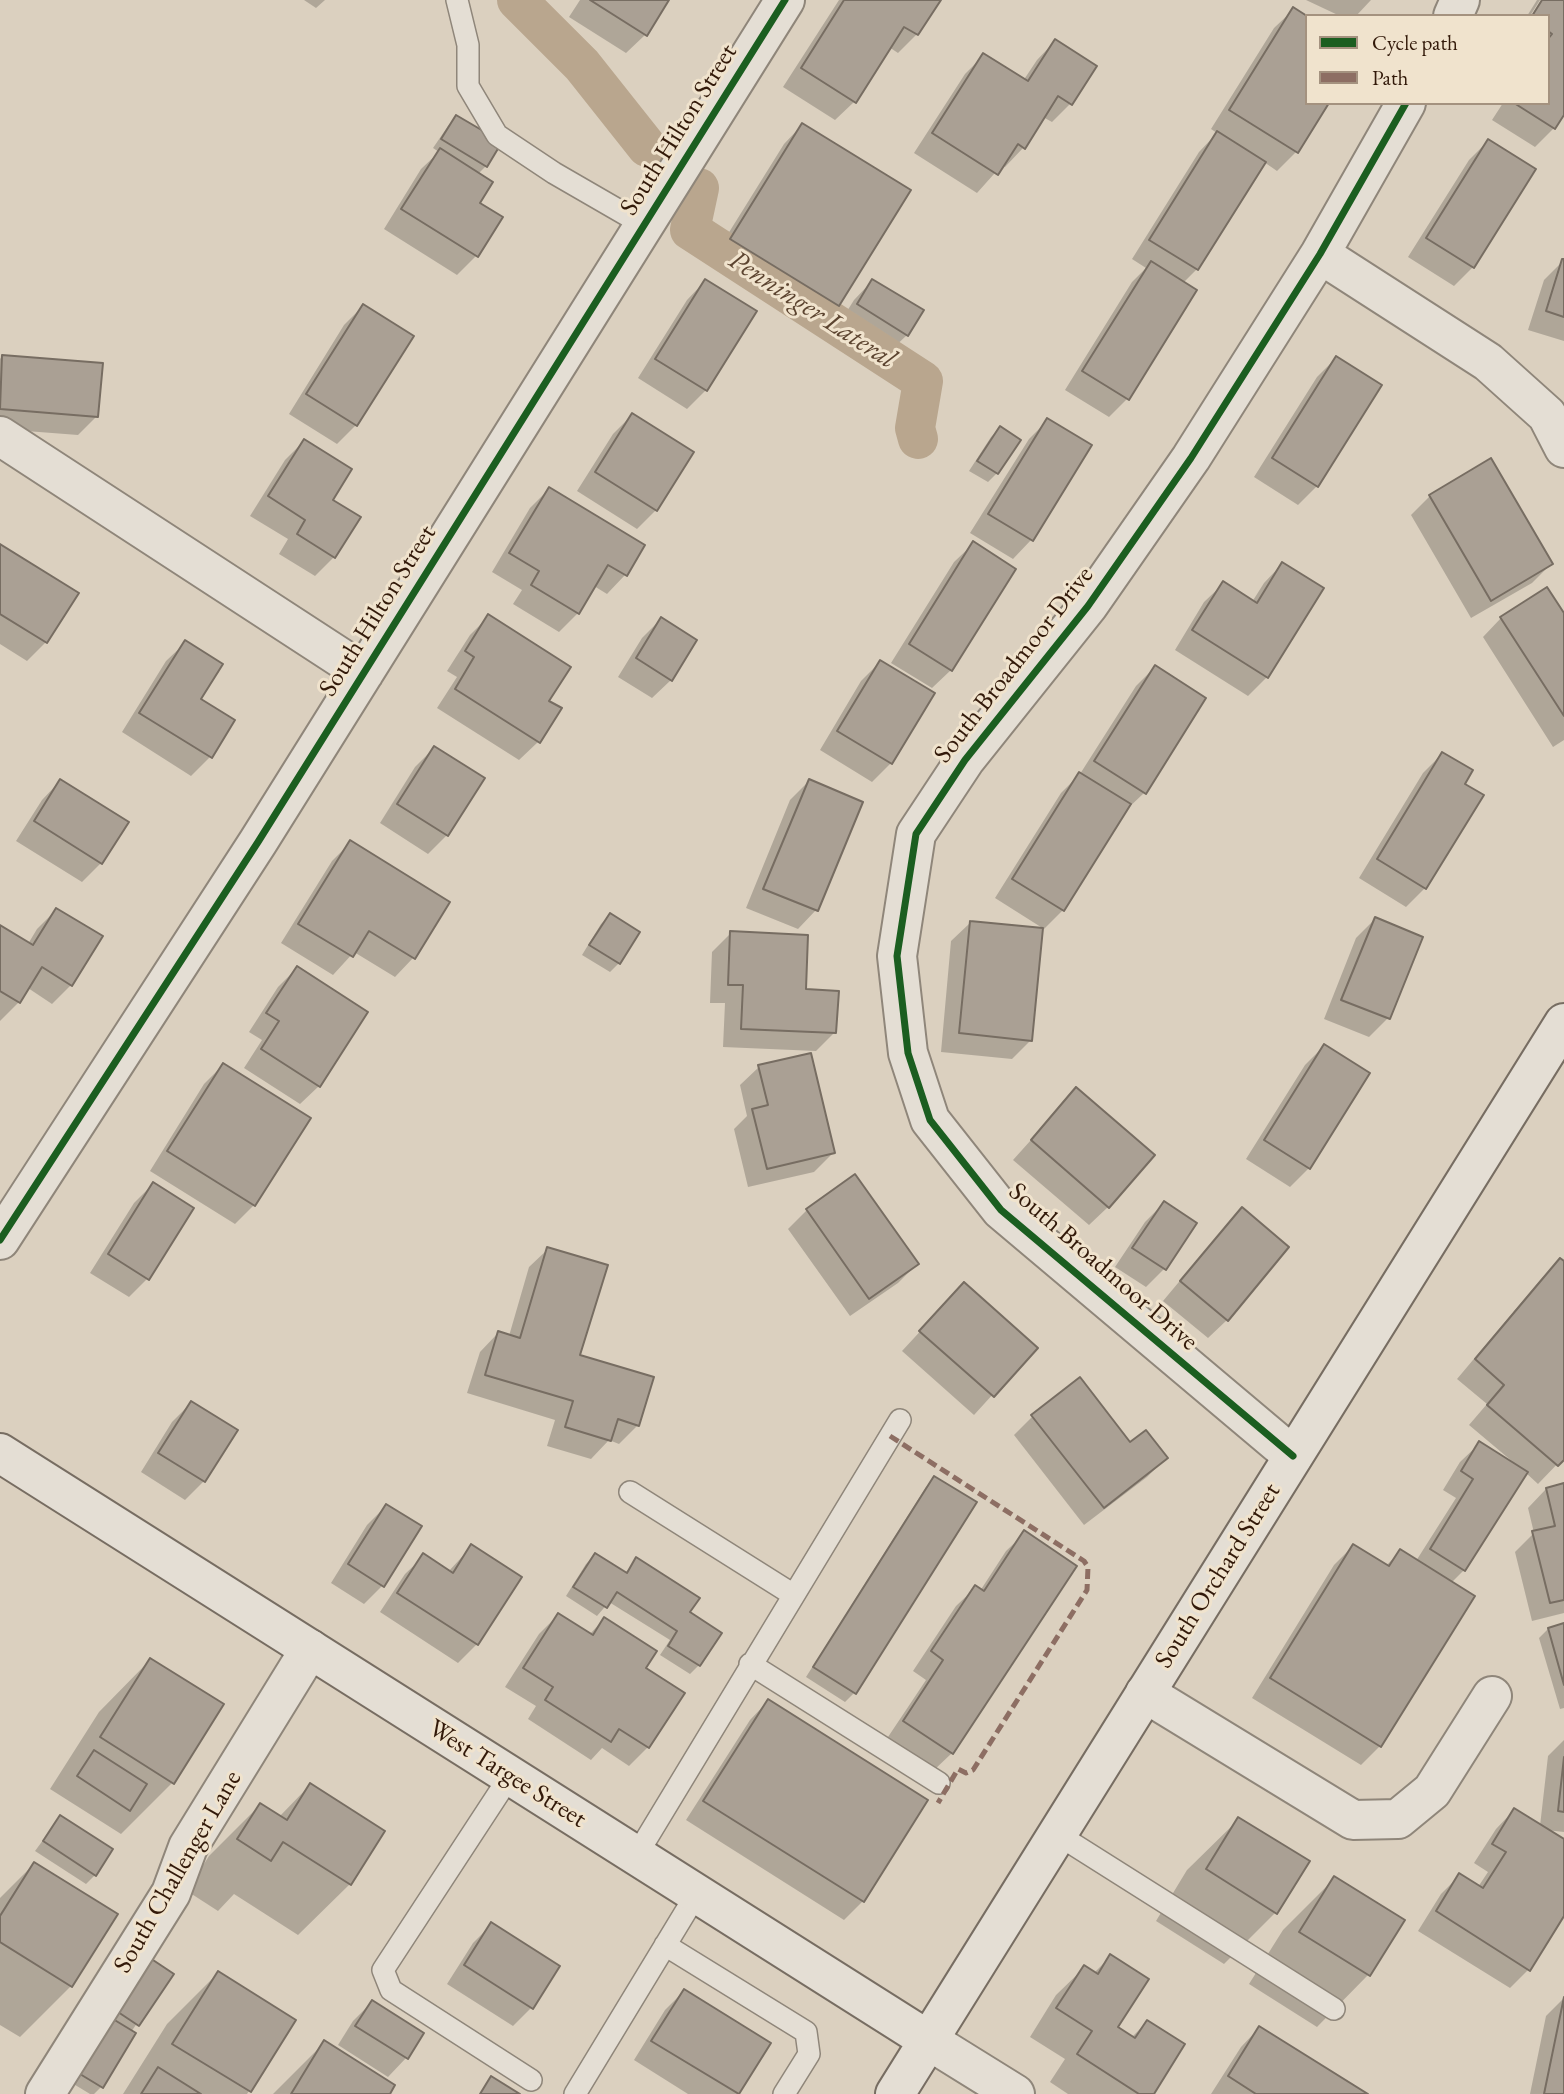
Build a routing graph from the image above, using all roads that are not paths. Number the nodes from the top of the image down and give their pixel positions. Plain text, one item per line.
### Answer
1 (457, 0) edge
2 (785, 0) edge
3 (1405, 105) edge
4 (644, 225) junction
5 (1320, 254) junction
6 (0, 436) edge
7 (1564, 448) edge
8 (364, 673) junction
9 (1564, 1023) edge
10 (0, 1240) edge
11 (900, 1420) dead end
12 (0, 1453) edge
13 (1293, 1457) junction
14 (629, 1492) dead end
15 (792, 1594) junction
16 (310, 1650) junction
17 (750, 1664) junction
18 (1145, 1693) junction
19 (1492, 1696) dead end
20 (510, 1776) junction
21 (939, 1783) dead end
22 (1057, 1834) junction
23 (636, 1856) junction
24 (697, 1893) junction
25 (665, 1945) junction
26 (1334, 2009) dead end
27 (928, 2040) junction
28 (531, 2080) dead end
29 (45, 2094) edge
30 (575, 2094) edge
31 (784, 2094) edge
32 (895, 2094) edge
33 (1015, 2094) edge

1 - 4 lane
2 - 4 street, South Hilton Street
3 - 5 street, South Broadmoor Drive
4 - 8 street, South Hilton Street
5 - 7 street
5 - 13 street, South Broadmoor Drive
6 - 8 street, South Hilton Street
8 - 10 street, South Hilton Street
9 - 13 street, South Orchard Street
11 - 15 lane
12 - 16 street, West Targee Street
13 - 18 street, South Orchard Street
14 - 15 lane
15 - 17 lane
16 - 20 street, West Targee Street
16 - 29 street, South Challenger Lane
17 - 21 lane
17 - 23 lane
18 - 19 street
18 - 22 street, South Orchard Street
20 - 23 street, West Targee Street
20 - 28 lane
22 - 26 lane
22 - 27 street, South Orchard Street
23 - 24 street, West Targee Street
24 - 25 lane
24 - 27 street, West Targee Street
25 - 30 lane
25 - 31 lane
27 - 32 street, South Orchard Street
27 - 33 street, West Targee Street

